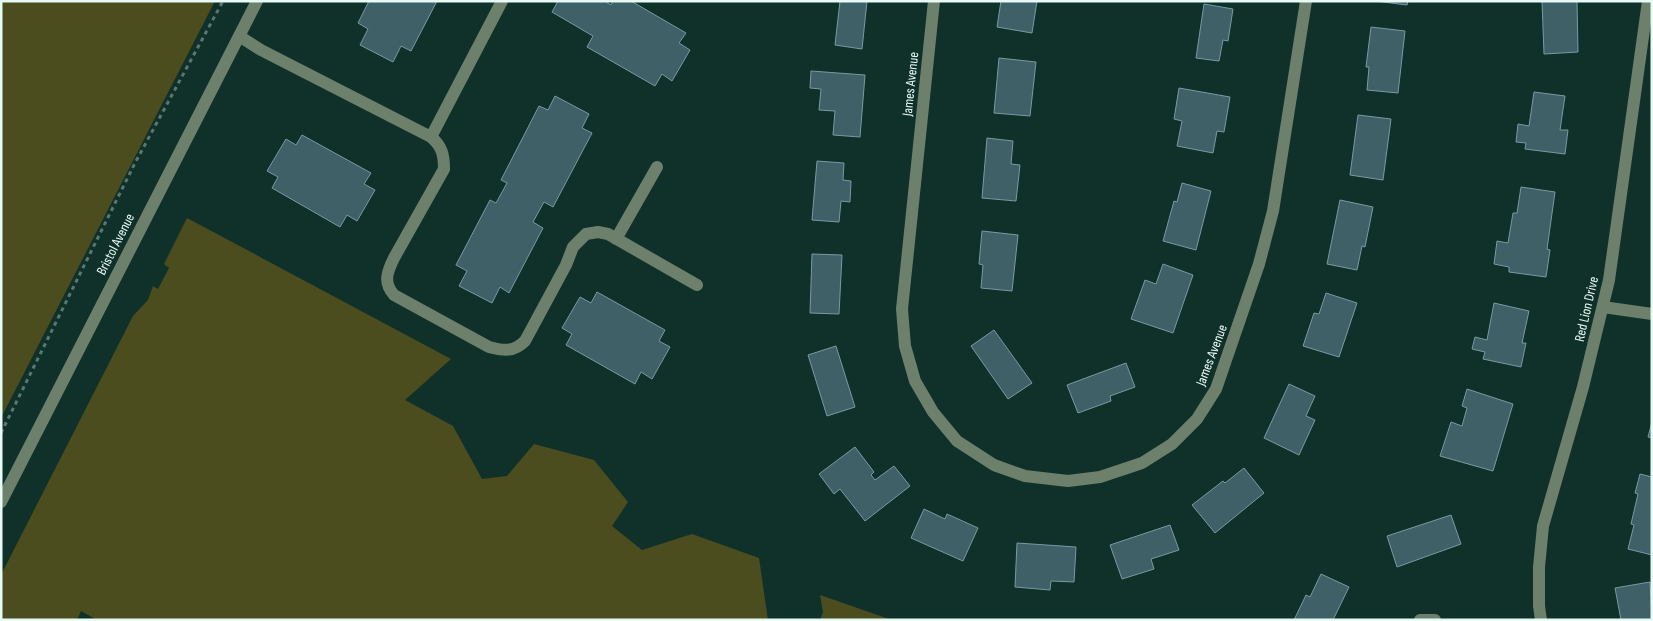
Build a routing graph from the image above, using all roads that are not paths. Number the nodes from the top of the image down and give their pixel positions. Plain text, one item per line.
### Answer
1 (257, 1) edge
2 (502, 1) edge
3 (934, 1) edge
4 (1306, 1) edge
5 (1648, 1) edge
6 (239, 36) junction
7 (431, 137) junction
8 (658, 167) dead end
9 (616, 239) junction
10 (697, 286) dead end
11 (1603, 307) junction
12 (1652, 314) edge
13 (1, 502) edge
14 (1420, 620) edge
15 (1435, 620) edge
16 (1541, 620) edge

1 - 6 street, Bristol Avenue
2 - 7 street
3 - 4 street, James Avenue
5 - 11 street, Red Lion Drive
6 - 7 street
6 - 13 street, Bristol Avenue
7 - 9 street
8 - 9 street
9 - 10 street
11 - 12 street
11 - 16 street, Red Lion Drive
14 - 15 street

